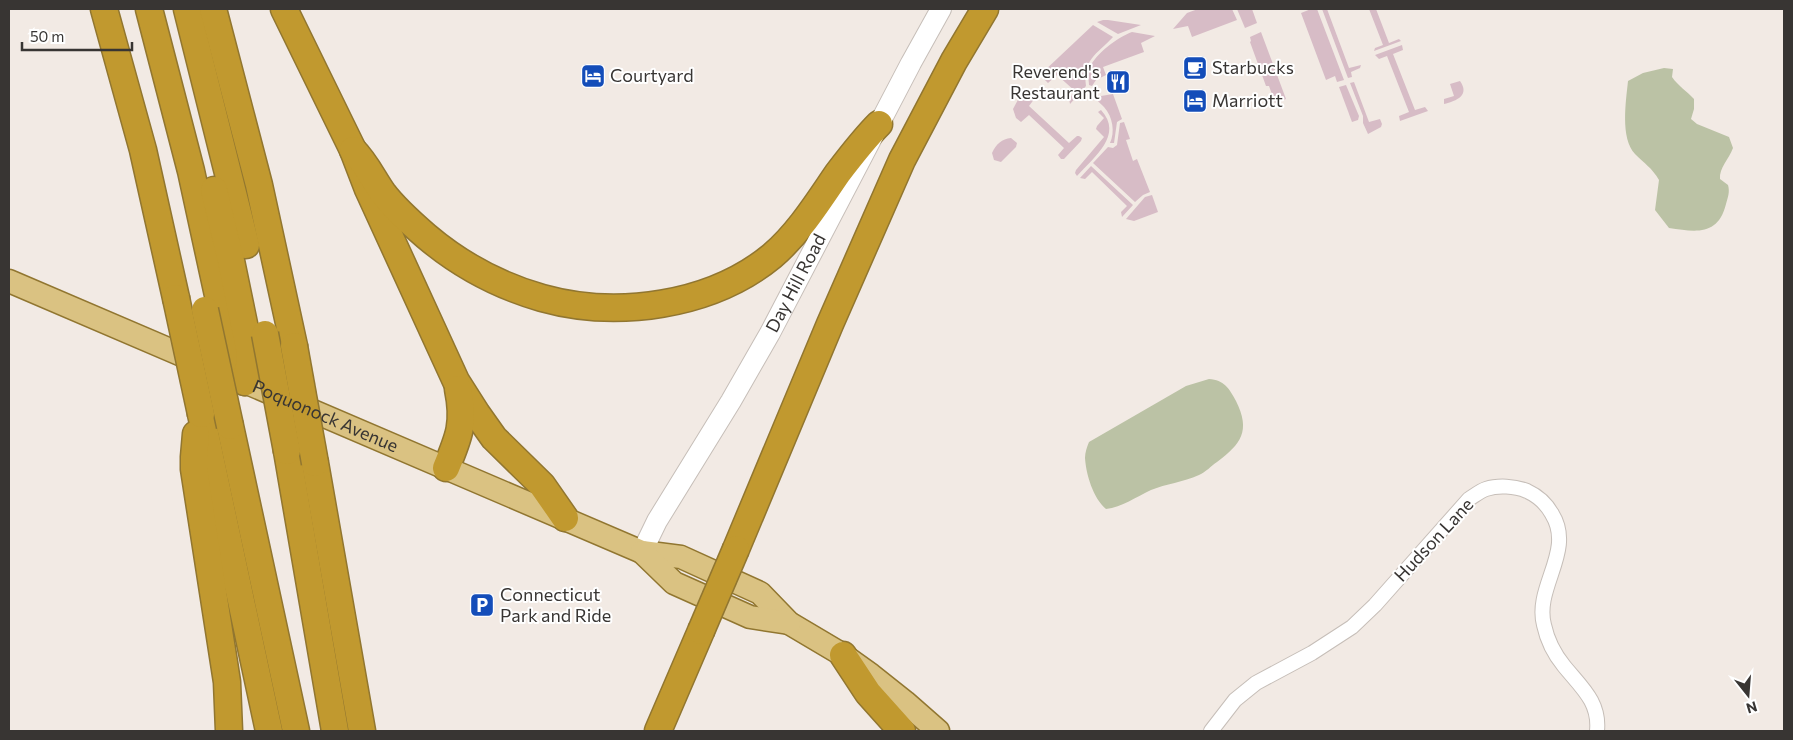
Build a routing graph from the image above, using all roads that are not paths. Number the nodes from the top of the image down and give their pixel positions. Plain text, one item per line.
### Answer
1 (104, 9) edge
2 (132, 9) edge
3 (149, 9) edge
4 (167, 9) edge
5 (187, 9) edge
6 (213, 9) edge
7 (284, 9) edge
8 (941, 9) edge
9 (985, 9) edge
10 (879, 124) junction
11 (353, 150) junction
12 (9, 281) edge
13 (456, 381) junction
14 (245, 382) junction
15 (201, 414) junction
16 (446, 468) junction
17 (565, 518) junction
18 (642, 552) junction
19 (843, 655) junction
20 (229, 731) edge
21 (269, 731) edge
22 (296, 731) edge
23 (336, 731) edge
24 (362, 731) edge
25 (658, 731) edge
26 (902, 731) edge
27 (938, 731) edge
28 (1212, 731) edge
29 (1597, 731) edge

1 - 15 highway, bridge
2 - 22 highway, bridge
3 - 14 highway
4 - 14 highway
5 - 23 highway, bridge
6 - 24 highway, bridge
7 - 11 highway
8 - 10 main road, Day Hill Road
9 - 25 highway, bridge
10 - 11 highway
10 - 18 main road, Day Hill Road
11 - 13 highway
12 - 14 main road, Poquonock Avenue
13 - 16 highway
13 - 17 highway
14 - 16 main road, Poquonock Avenue
15 - 20 highway
15 - 21 highway
16 - 17 main road, Poquonock Avenue
17 - 18 main road, Poquonock Avenue
18 - 19 main road, Poquonock Avenue
19 - 26 highway
19 - 27 main road, Poquonock Avenue
28 - 29 street, Hudson Lane

